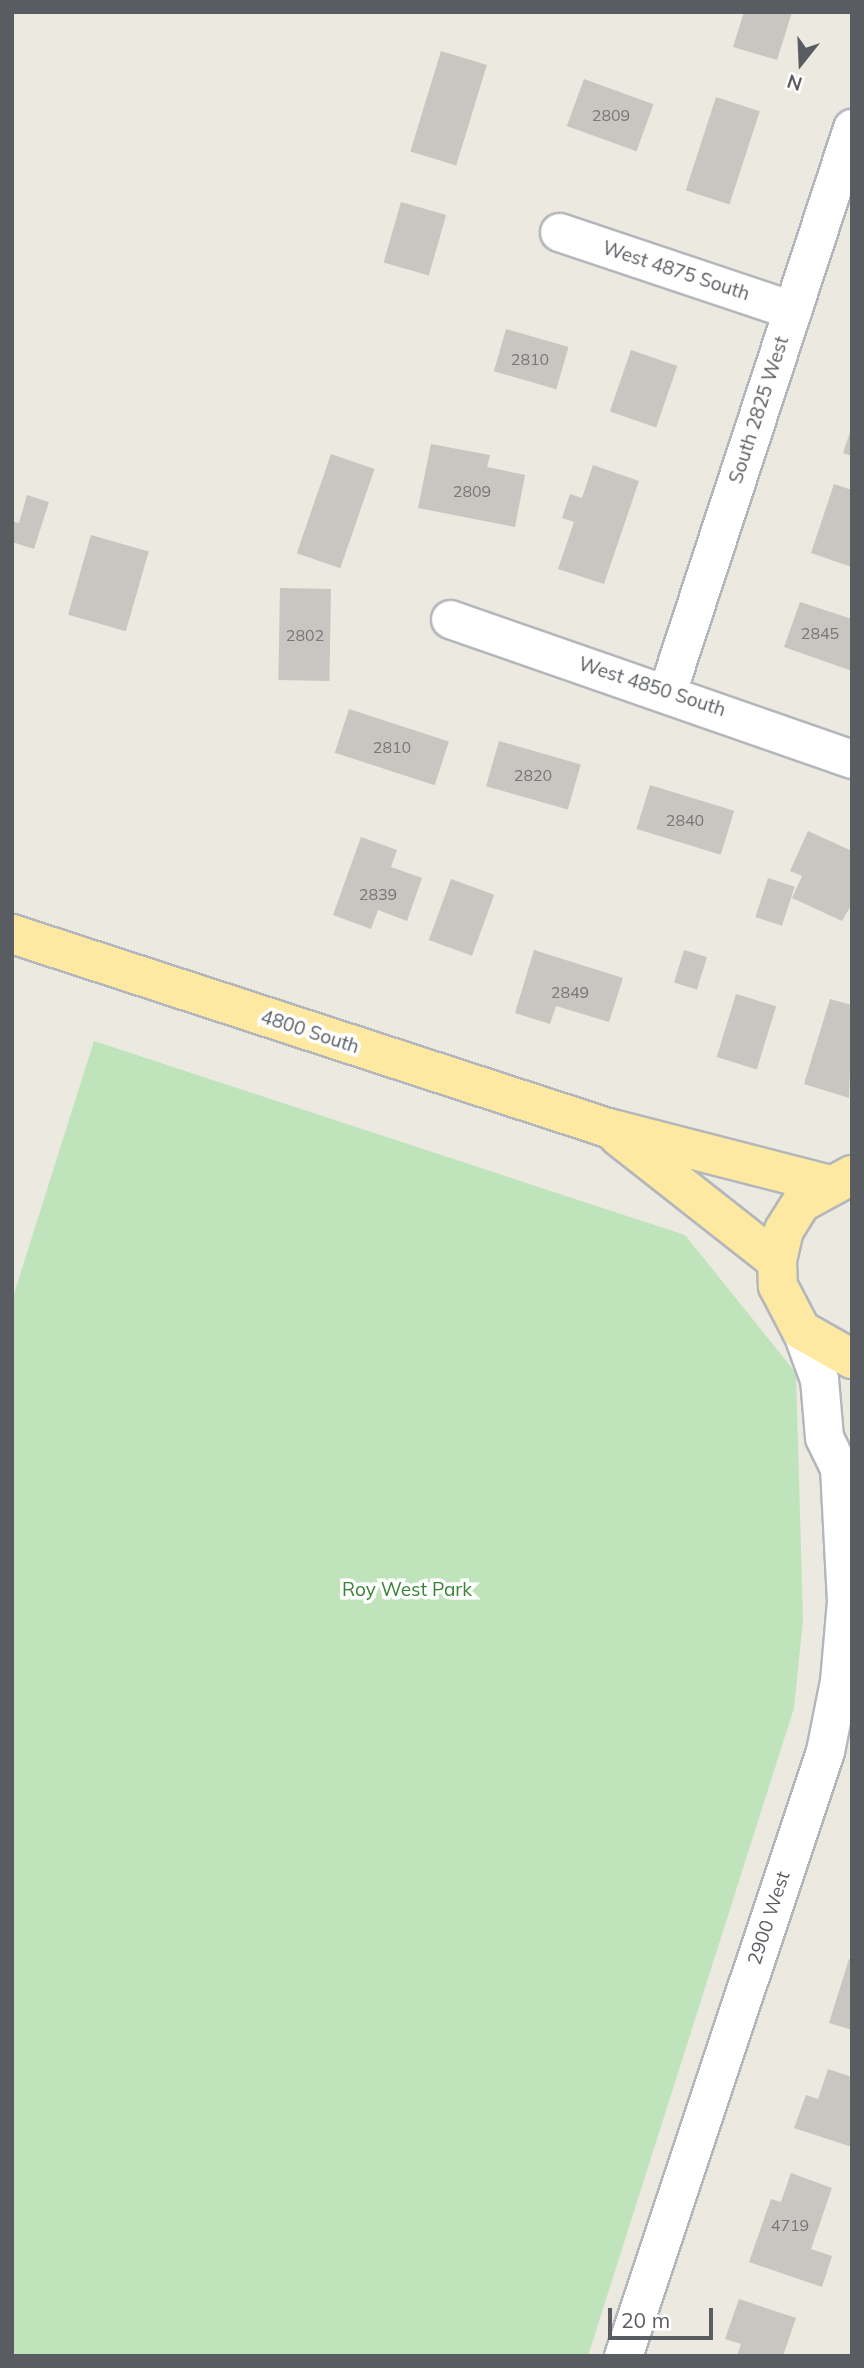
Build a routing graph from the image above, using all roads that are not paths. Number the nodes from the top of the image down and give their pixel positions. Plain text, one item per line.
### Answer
1 (852, 128) edge
2 (559, 232) dead end
3 (792, 310) junction
4 (450, 619) dead end
5 (667, 692) junction
6 (852, 759) edge
7 (12, 933) edge
8 (608, 1128) junction
9 (839, 1179) edge
10 (776, 1261) junction
11 (801, 1330) junction
12 (852, 1359) edge
13 (845, 1458) edge
14 (624, 2356) edge

1 - 3 street, South 2825 West
2 - 3 street, West 4875 South
3 - 5 street, South 2825 West
4 - 5 street, West 4850 South
5 - 6 street, West 4850 South
7 - 8 main road, 4800 South
8 - 9 main road, 4800 South
8 - 10 main road, 4800 South
9 - 10 main road
10 - 11 main road
11 - 12 main road
11 - 13 street
13 - 14 street, 2900 West

